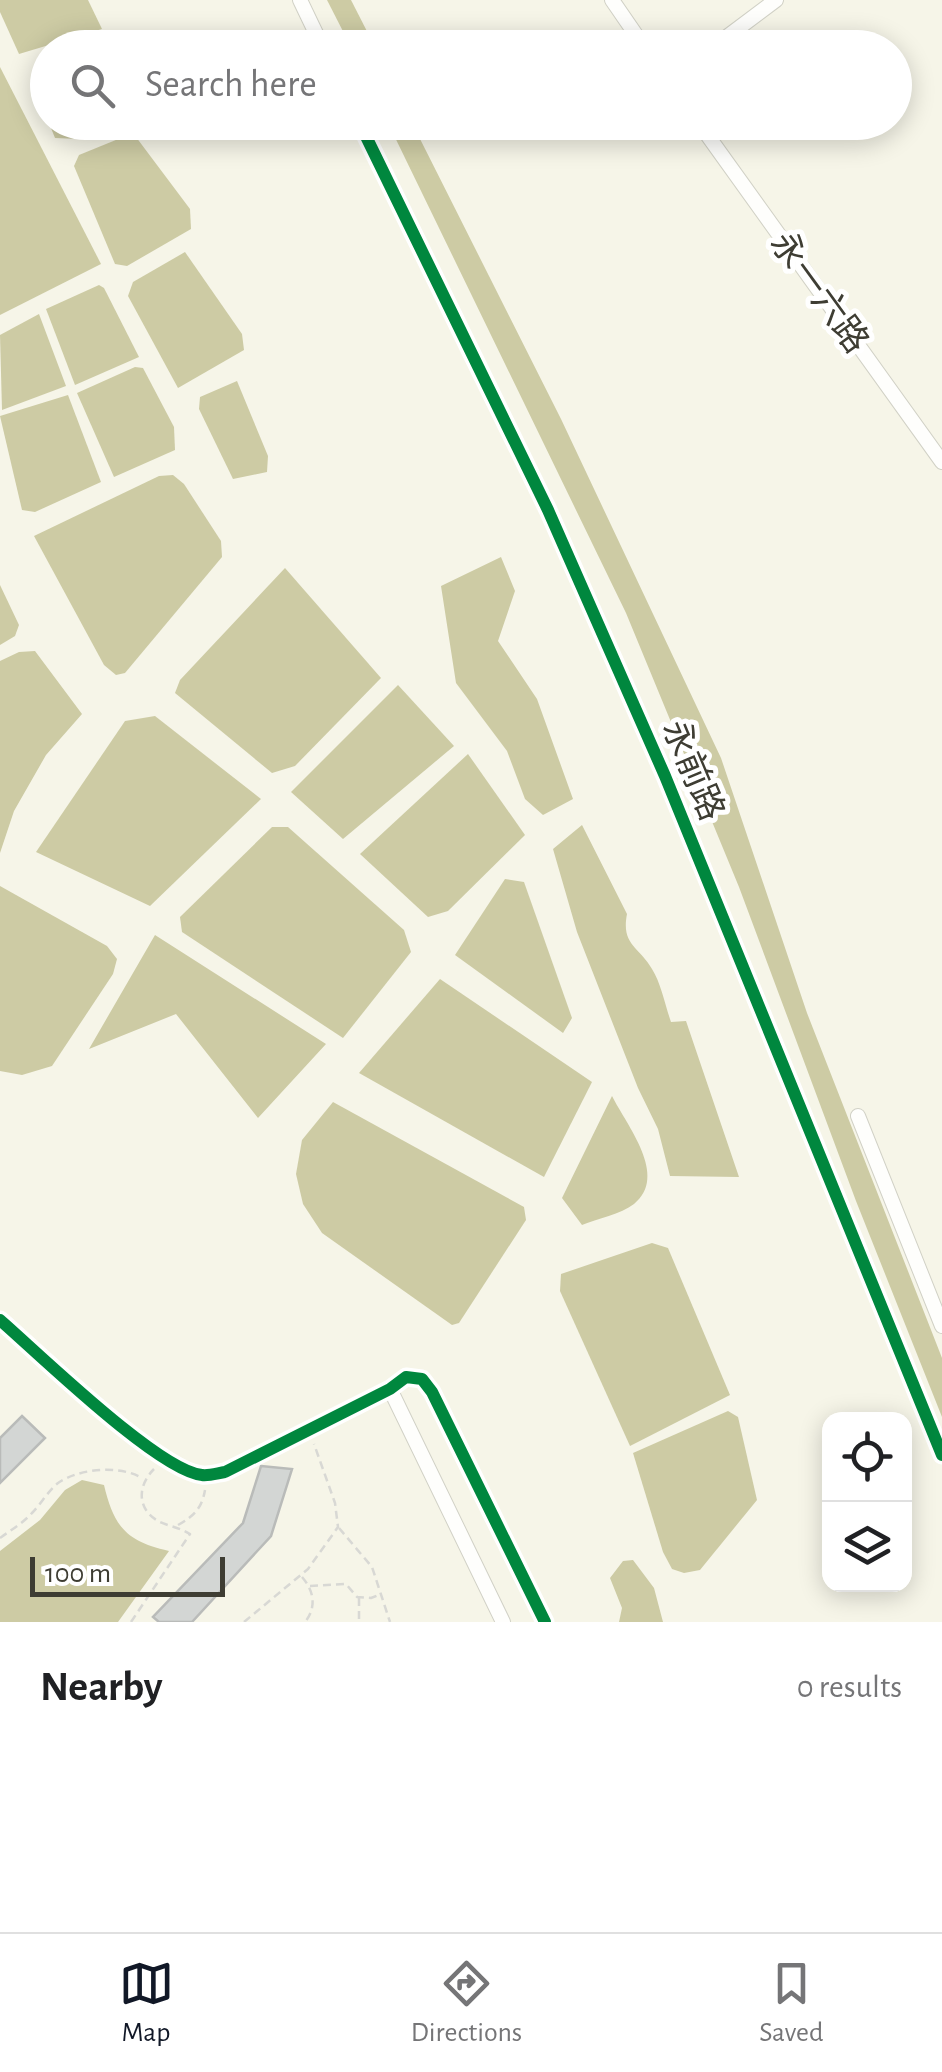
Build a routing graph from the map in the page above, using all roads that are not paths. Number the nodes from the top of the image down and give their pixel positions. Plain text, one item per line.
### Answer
1 (300, 0) edge
2 (612, 0) edge
3 (776, 0) edge
4 (314, 30) edge
5 (633, 30) edge
6 (736, 30) edge
7 (368, 140) edge
8 (711, 140) edge
9 (942, 462) edge
10 (858, 1116) dead end
11 (0, 1320) edge
12 (942, 1326) edge
13 (390, 1389) junction
14 (942, 1455) edge
15 (503, 1622) edge
16 (545, 1622) edge

1 - 4 street
2 - 5 street
3 - 6 street
7 - 14 street, 永前路
8 - 9 street, 永一六路
10 - 12 street
11 - 13 street
13 - 15 street
13 - 16 street

